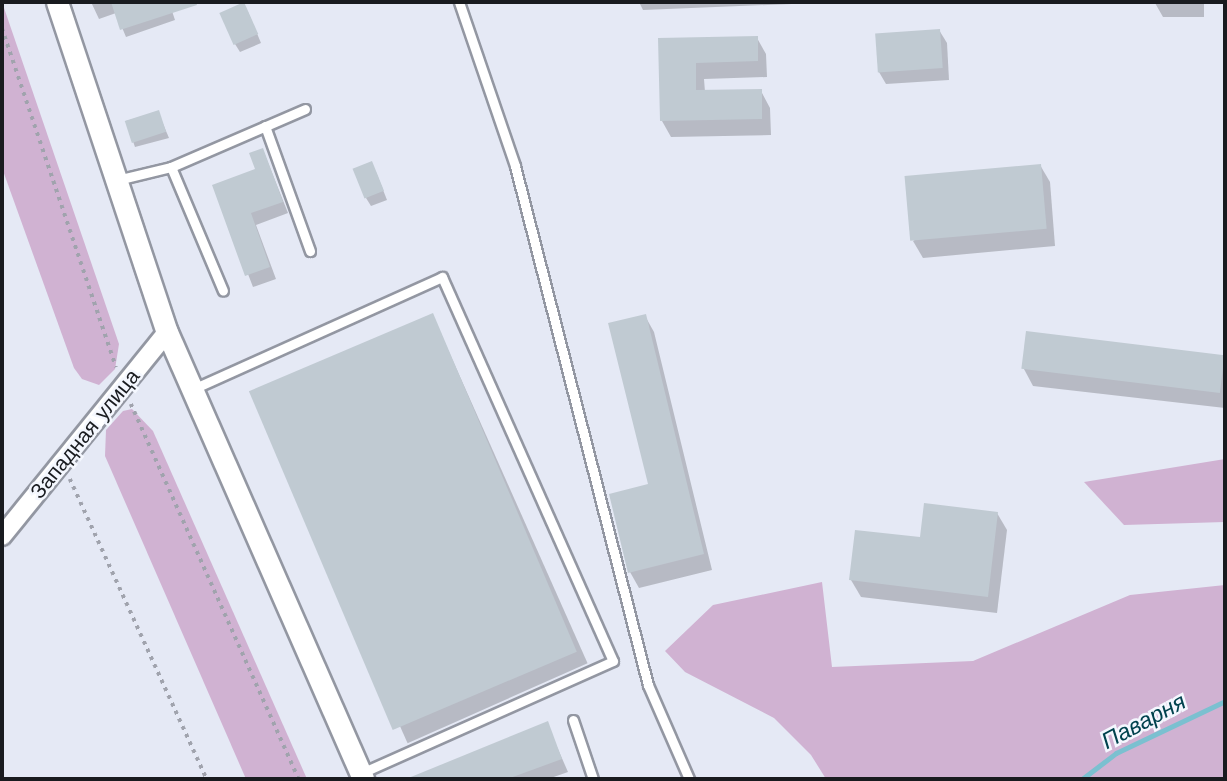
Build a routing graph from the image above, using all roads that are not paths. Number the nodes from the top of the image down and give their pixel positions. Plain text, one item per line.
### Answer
1 (57, 2) edge
2 (459, 2) edge
3 (305, 109) dead end
4 (265, 126) junction
5 (171, 167) junction
6 (116, 181) junction
7 (310, 251) dead end
8 (223, 291) dead end
9 (167, 331) junction
10 (192, 389) junction
11 (2, 536) edge
12 (573, 720) dead end
13 (362, 777) edge
14 (593, 779) edge
15 (689, 779) edge

1 - 6 street
2 - 15 lane
3 - 4 lane
4 - 5 lane
4 - 7 lane
5 - 6 lane
5 - 8 lane
6 - 9 street
9 - 10 street
9 - 11 street, Западная улица
10 - 13 street
10 - 13 lane
12 - 14 lane

